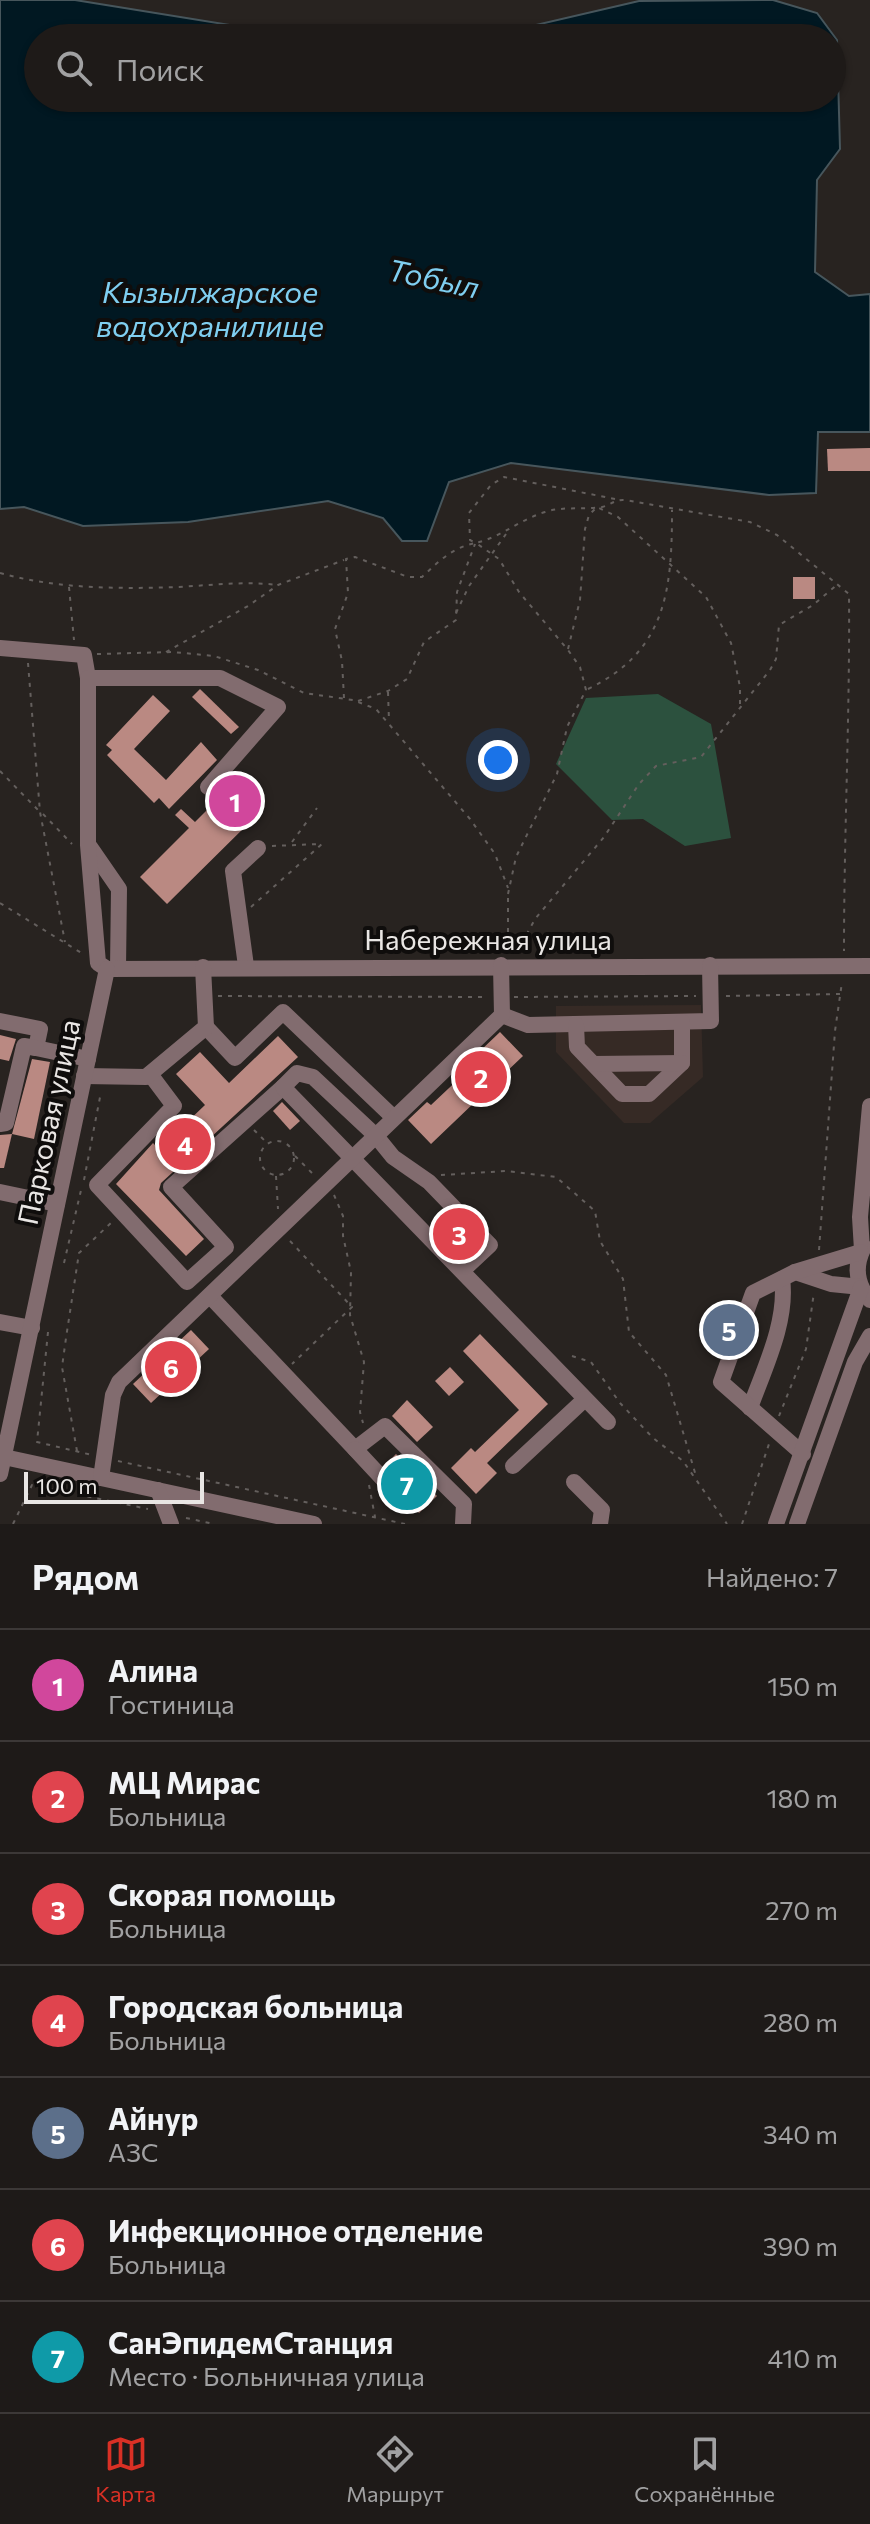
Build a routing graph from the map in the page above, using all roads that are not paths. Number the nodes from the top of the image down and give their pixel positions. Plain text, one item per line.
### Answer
1 (0, 648) edge
2 (88, 678) junction
3 (208, 787) dead end
4 (258, 848) road end
5 (89, 853) junction
6 (508, 961) junction
7 (710, 965) junction
8 (246, 966) junction
9 (870, 966) edge
10 (108, 967) junction
11 (203, 967) junction
12 (502, 1015) junction
13 (0, 1021) edge
14 (682, 1022) junction
15 (576, 1025) junction
16 (206, 1027) junction
17 (36, 1048) junction
18 (682, 1063) junction
19 (594, 1064) junction
20 (86, 1068) junction
21 (150, 1074) junction
22 (283, 1087) junction
23 (870, 1106) edge
24 (393, 1117) junction
25 (0, 1124) edge
26 (376, 1136) junction
27 (353, 1160) junction
28 (0, 1192) edge
29 (57, 1204) junction
30 (864, 1247) edge
31 (462, 1271) junction
32 (789, 1276) junction
33 (864, 1291) edge
34 (210, 1296) junction
35 (0, 1322) edge
36 (40, 1330) junction
37 (870, 1336) edge
38 (585, 1399) junction
39 (750, 1408) junction
40 (608, 1422) dead end
41 (355, 1449) junction
42 (803, 1454) junction
43 (4, 1457) junction
44 (513, 1466) dead end
45 (0, 1474) edge
46 (101, 1478) junction
47 (574, 1482) dead end
48 (158, 1490) junction
49 (395, 1492) dead end
50 (169, 1519) edge
51 (314, 1524) edge
52 (463, 1524) edge
53 (600, 1524) edge
54 (776, 1524) edge
55 (797, 1524) edge

1 - 2 street
2 - 3 street
2 - 5 street
4 - 8 street
5 - 10 street
5 - 10 street
6 - 7 street, Набережная улица
6 - 8 street, Набережная улица
6 - 12 street
7 - 9 street, Набережная улица
7 - 14 street
8 - 11 street, Набережная улица
10 - 11 street, Набережная улица
10 - 20 street, Парковая улица
11 - 16 street
12 - 15 street
12 - 24 street
13 - 17 street
14 - 15 street
14 - 18 street
15 - 19 street
16 - 21 street
16 - 24 street
17 - 20 street
17 - 25 street
18 - 19 street
18 - 19 street
20 - 21 street
20 - 29 street, Парковая улица
21 - 22 street
22 - 26 street
22 - 27 street
23 - 30 street
24 - 26 street
26 - 27 street
26 - 31 street
27 - 31 street
27 - 34 street
28 - 29 street
29 - 36 street, Парковая улица
30 - 32 street
30 - 33 street
31 - 38 street
32 - 33 street
32 - 39 street
32 - 39 street
33 - 42 street
34 - 41 street
34 - 46 street
35 - 36 street
36 - 43 street, Парковая улица
37 - 55 street
38 - 40 street
38 - 44 street
39 - 42 street
41 - 49 street
41 - 52 street
42 - 54 street
43 - 45 street, Парковая улица
43 - 46 street
46 - 48 street
47 - 53 street
48 - 50 street
48 - 51 street

